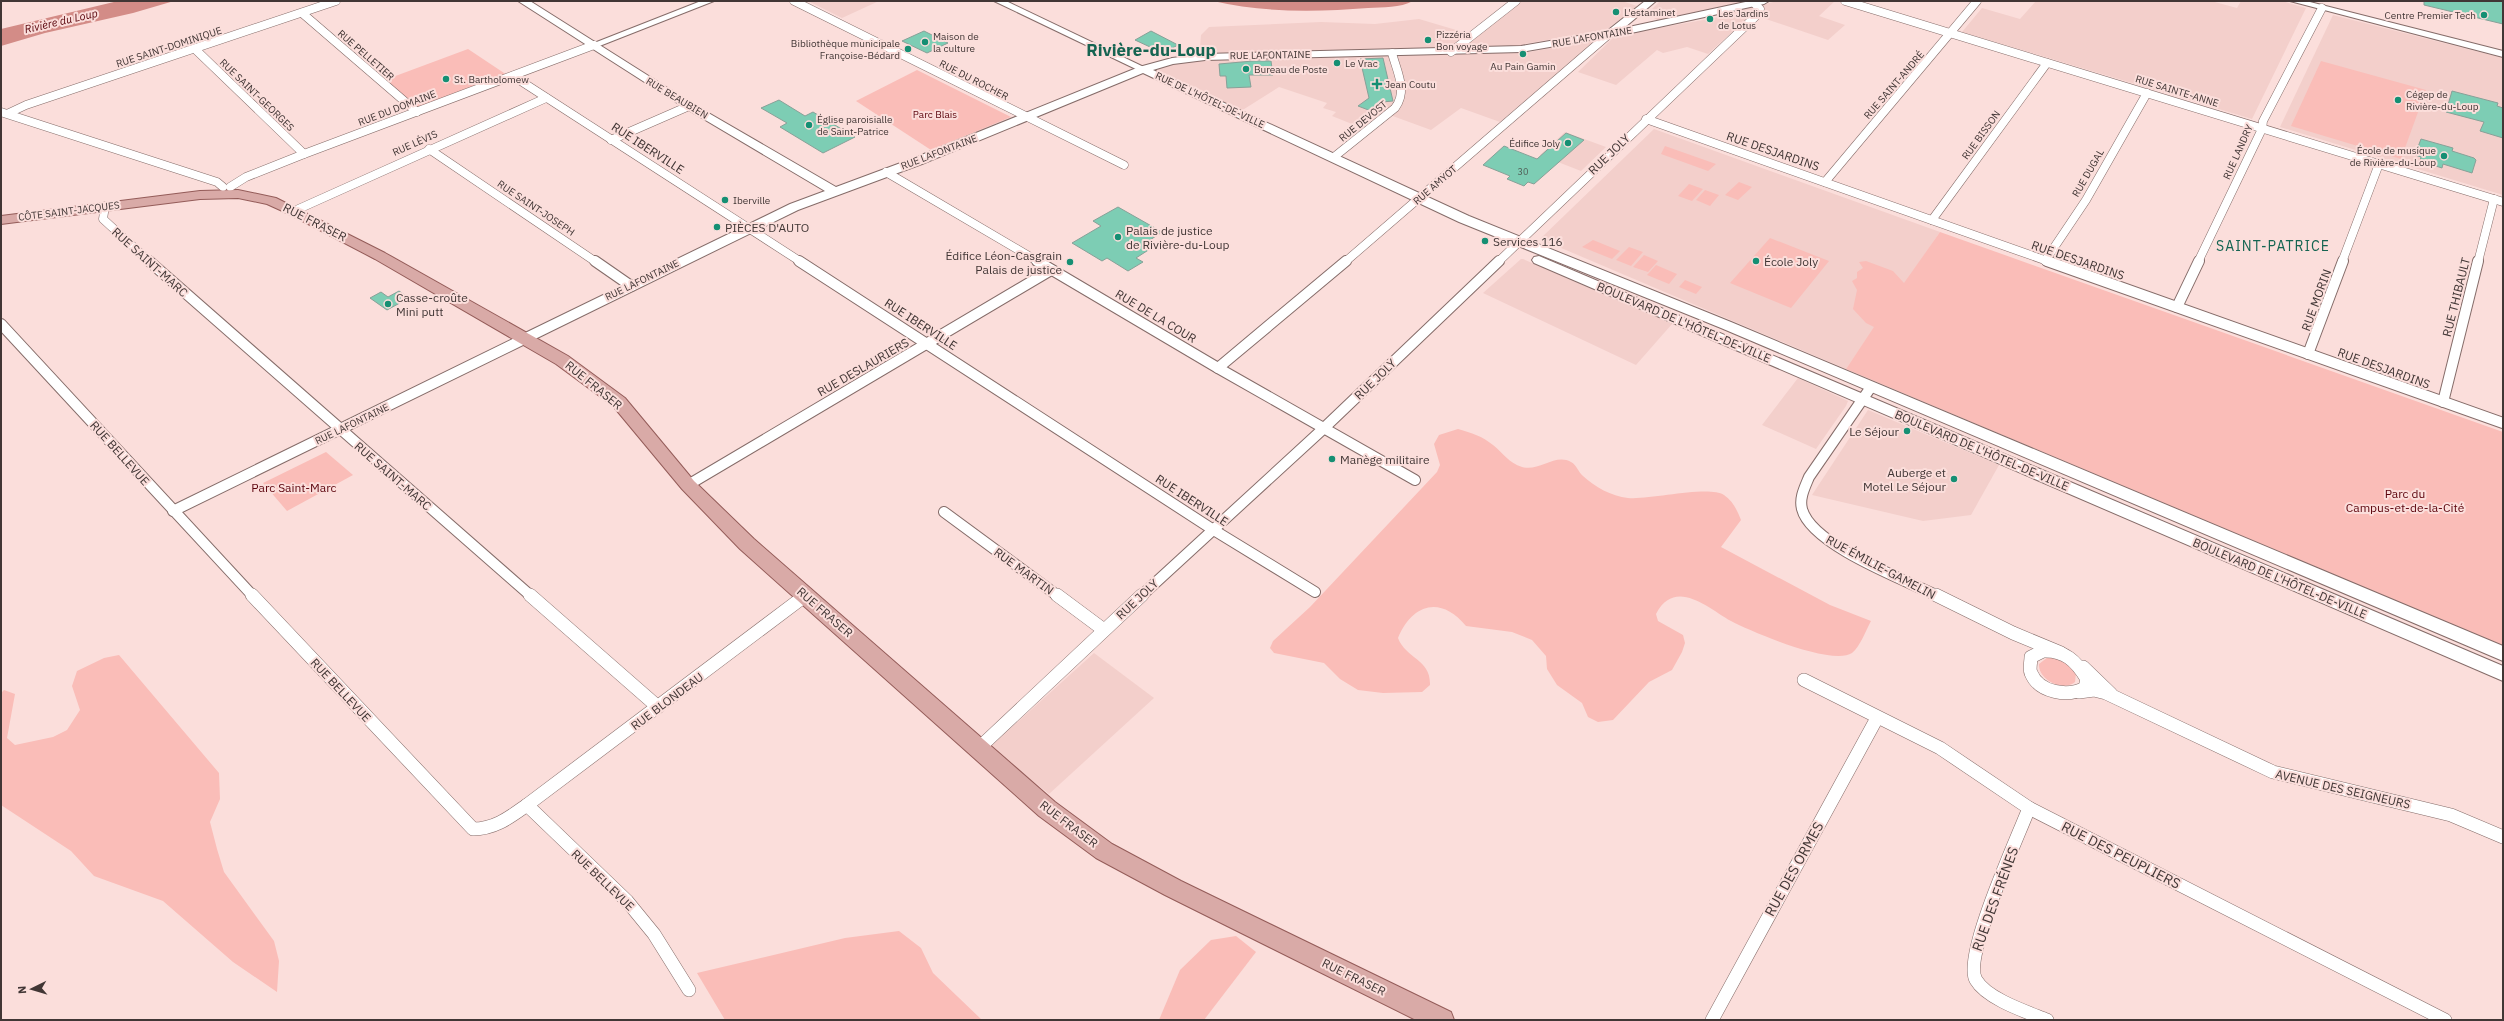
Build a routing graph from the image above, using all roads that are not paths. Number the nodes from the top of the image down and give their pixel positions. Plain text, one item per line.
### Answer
1 (336, 1) edge
2 (523, 1) edge
3 (709, 1) edge
4 (794, 1) edge
5 (1000, 1) edge
6 (1516, 1) edge
7 (1651, 1) edge
8 (1845, 1) edge
9 (1977, 1) edge
10 (2295, 1) edge
11 (1759, 2) edge
12 (1642, 8) junction
13 (2322, 8) junction
14 (302, 13) junction
15 (1665, 24) junction
16 (1951, 34) junction
17 (1608, 35) junction
18 (594, 45) junction
19 (195, 49) junction
20 (1451, 52) junction
21 (1392, 53) junction
22 (2503, 54) edge
23 (2047, 63) junction
24 (1144, 69) junction
25 (513, 76) junction
26 (2147, 93) junction
27 (546, 98) junction
28 (689, 106) junction
29 (417, 112) junction
30 (5, 113) edge
31 (1026, 117) junction
32 (1646, 119) junction
33 (2262, 129) junction
34 (611, 140) junction
35 (429, 149) junction
36 (304, 154) junction
37 (1334, 157) junction
38 (2379, 164) junction
39 (1124, 165) dead end
40 (886, 172) junction
41 (1825, 182) junction
42 (225, 189) junction
43 (834, 191) junction
44 (1420, 198) junction
45 (2498, 201) edge
46 (105, 206) junction
47 (294, 211) junction
48 (1, 220) edge
49 (1932, 220) junction
50 (747, 228) junction
51 (1516, 244) junction
52 (2045, 261) junction
53 (1052, 270) junction
54 (631, 286) junction
55 (2177, 307) junction
56 (1, 324) edge
57 (526, 338) junction
58 (928, 344) junction
59 (2308, 354) junction
60 (1218, 368) junction
61 (1867, 393) junction
62 (2443, 402) junction
63 (2503, 423) edge
64 (1323, 429) junction
65 (339, 430) junction
66 (1415, 480) dead end
67 (688, 485) junction
68 (173, 511) junction
69 (944, 512) dead end
70 (1212, 529) junction
71 (1315, 592) dead end
72 (806, 596) junction
73 (1104, 630) junction
74 (2013, 633) junction
75 (2061, 653) junction
76 (2503, 654) edge
77 (2028, 663) junction
78 (2078, 663) junction
79 (2503, 674) edge
80 (1804, 680) dead end
81 (2079, 692) junction
82 (2121, 701) junction
83 (658, 707) junction
84 (1877, 718) junction
85 (979, 748) junction
86 (527, 805) junction
87 (2029, 808) junction
88 (2503, 837) edge
89 (689, 990) dead end
90 (1442, 1020) edge
91 (1712, 1020) edge
92 (2047, 1020) edge
93 (2445, 1020) edge

1 - 14 street, RUE SAINT-DOMINIQUE
2 - 18 main road, RUE BEAUBIEN
3 - 18 street, RUE DU DOMAINE
4 - 31 street, RUE DU ROCHER
5 - 24 street, RUE DE L'HÔTEL-DE-VILLE
6 - 20 street
7 - 12 main road, RUE AMYOT
8 - 16 street, RUE SAINTE-ANNE
9 - 16 street, RUE SAINT-ANDRÉ
10 - 13 street
11 - 15 main road, RUE LAFONTAINE
11 - 32 street, RUE JOLY
12 - 15 main road
12 - 17 main road, RUE AMYOT
13 - 22 street
13 - 33 street, RUE LANDRY
14 - 19 street, RUE SAINT-DOMINIQUE
14 - 29 street, RUE PELLETIER
15 - 17 main road, RUE LAFONTAINE
16 - 23 street, RUE SAINTE-ANNE
16 - 41 street, RUE SAINT-ANDRÉ
17 - 20 main road, RUE LAFONTAINE
17 - 44 street, RUE AMYOT
18 - 25 street, RUE DU DOMAINE
18 - 28 main road, RUE BEAUBIEN
19 - 30 street, RUE SAINT-DOMINIQUE
19 - 36 street, RUE SAINT-GEORGES
20 - 21 main road, RUE LAFONTAINE
21 - 24 main road, RUE LAFONTAINE
21 - 37 street, RUE DEVOST
23 - 26 street, RUE SAINTE-ANNE
23 - 49 street, RUE BISSON
24 - 31 main road, RUE LAFONTAINE
24 - 37 main road, RUE DE L'HÔTEL-DE-VILLE
25 - 27 street, RUE IBERVILLE
25 - 29 street, RUE DU DOMAINE
26 - 33 street, RUE SAINTE-ANNE
26 - 52 street, RUE DUGAL
27 - 34 street, RUE IBERVILLE
27 - 35 street, RUE LÉVIS
28 - 34 street
28 - 43 main road, RUE BEAUBIEN
29 - 36 street, RUE DU DOMAINE
30 - 42 street, RUE FRASER
31 - 39 street, RUE DU ROCHER
31 - 40 main road, RUE LAFONTAINE
32 - 41 street, RUE DESJARDINS
32 - 51 street, RUE JOLY
33 - 38 street, RUE SAINTE-ANNE
33 - 55 street, RUE LANDRY
34 - 50 street, RUE IBERVILLE
35 - 47 street, RUE LÉVIS
35 - 54 street, RUE SAINT-JOSEPH
36 - 42 street, RUE DU DOMAINE
37 - 44 main road, RUE DE L'HÔTEL-DE-VILLE
38 - 45 street, RUE SAINTE-ANNE
38 - 59 street, RUE MORIN
40 - 43 main road, RUE LAFONTAINE
40 - 53 street, RUE DE LA COUR
41 - 49 street, RUE DESJARDINS
42 - 46 main road, CÔTE SAINT-JACQUES
42 - 47 main road, RUE FRASER
43 - 50 main road, RUE LAFONTAINE
44 - 51 main road, BOULEVARD DE L'HÔTEL-DE-VILLE
44 - 60 street, RUE AMYOT
45 - 62 street, RUE THIBAULT
46 - 48 main road, CÔTE SAINT-JACQUES
46 - 65 street, RUE SAINT-MARC
47 - 57 main road, RUE FRASER
49 - 52 street, RUE DESJARDINS
50 - 54 main road, RUE LAFONTAINE
50 - 58 street, RUE IBERVILLE
51 - 61 main road, BOULEVARD DE L'HÔTEL-DE-VILLE
51 - 64 street, RUE JOLY
52 - 55 street, RUE DESJARDINS
53 - 58 street, RUE DESLAURIERS
53 - 60 street, RUE DE LA COUR
54 - 57 main road, RUE LAFONTAINE
55 - 59 street, RUE DESJARDINS
56 - 68 street, RUE BELLEVUE
57 - 65 street, RUE LAFONTAINE
57 - 67 main road, RUE FRASER
58 - 67 street, RUE DESLAURIERS
58 - 70 street, RUE IBERVILLE
59 - 62 street, RUE DESJARDINS
60 - 64 street, RUE DE LA COUR
61 - 74 street, RUE ÉMILIE-GAMELIN
61 - 76 main road, BOULEVARD DE L'HÔTEL-DE-VILLE
61 - 79 main road, BOULEVARD DE L'HÔTEL-DE-VILLE
62 - 63 street, RUE DESJARDINS
64 - 66 street, RUE DE LA COUR
64 - 70 street, RUE JOLY
65 - 68 street, RUE LAFONTAINE
65 - 83 street, RUE SAINT-MARC
67 - 72 main road, RUE FRASER
68 - 86 street, RUE BELLEVUE
69 - 73 street, RUE MARTIN
70 - 71 street, RUE IBERVILLE
70 - 73 street, RUE JOLY
72 - 83 street, RUE BLONDEAU
72 - 85 main road, RUE FRASER
73 - 85 street, RUE JOLY
74 - 75 street, RUE ÉMILIE-GAMELIN
74 - 77 street, RUE ÉMILIE-GAMELIN
75 - 77 street, RUE ÉMILIE-GAMELIN
75 - 78 street, RUE ÉMILIE-GAMELIN
77 - 81 street, RUE ÉMILIE-GAMELIN
78 - 81 street
78 - 82 street, AVENUE DES SEIGNEURS
80 - 84 street, RUE DES PEUPLIERS
81 - 82 street, AVENUE DES SEIGNEURS
82 - 88 street, AVENUE DES SEIGNEURS
83 - 86 street, RUE BLONDEAU
84 - 87 street, RUE DES PEUPLIERS
84 - 91 street, RUE DES ORMES
85 - 90 main road, RUE FRASER
86 - 89 street, RUE BELLEVUE
87 - 92 street, RUE DES FRÉNES
87 - 93 street, RUE DES PEUPLIERS

